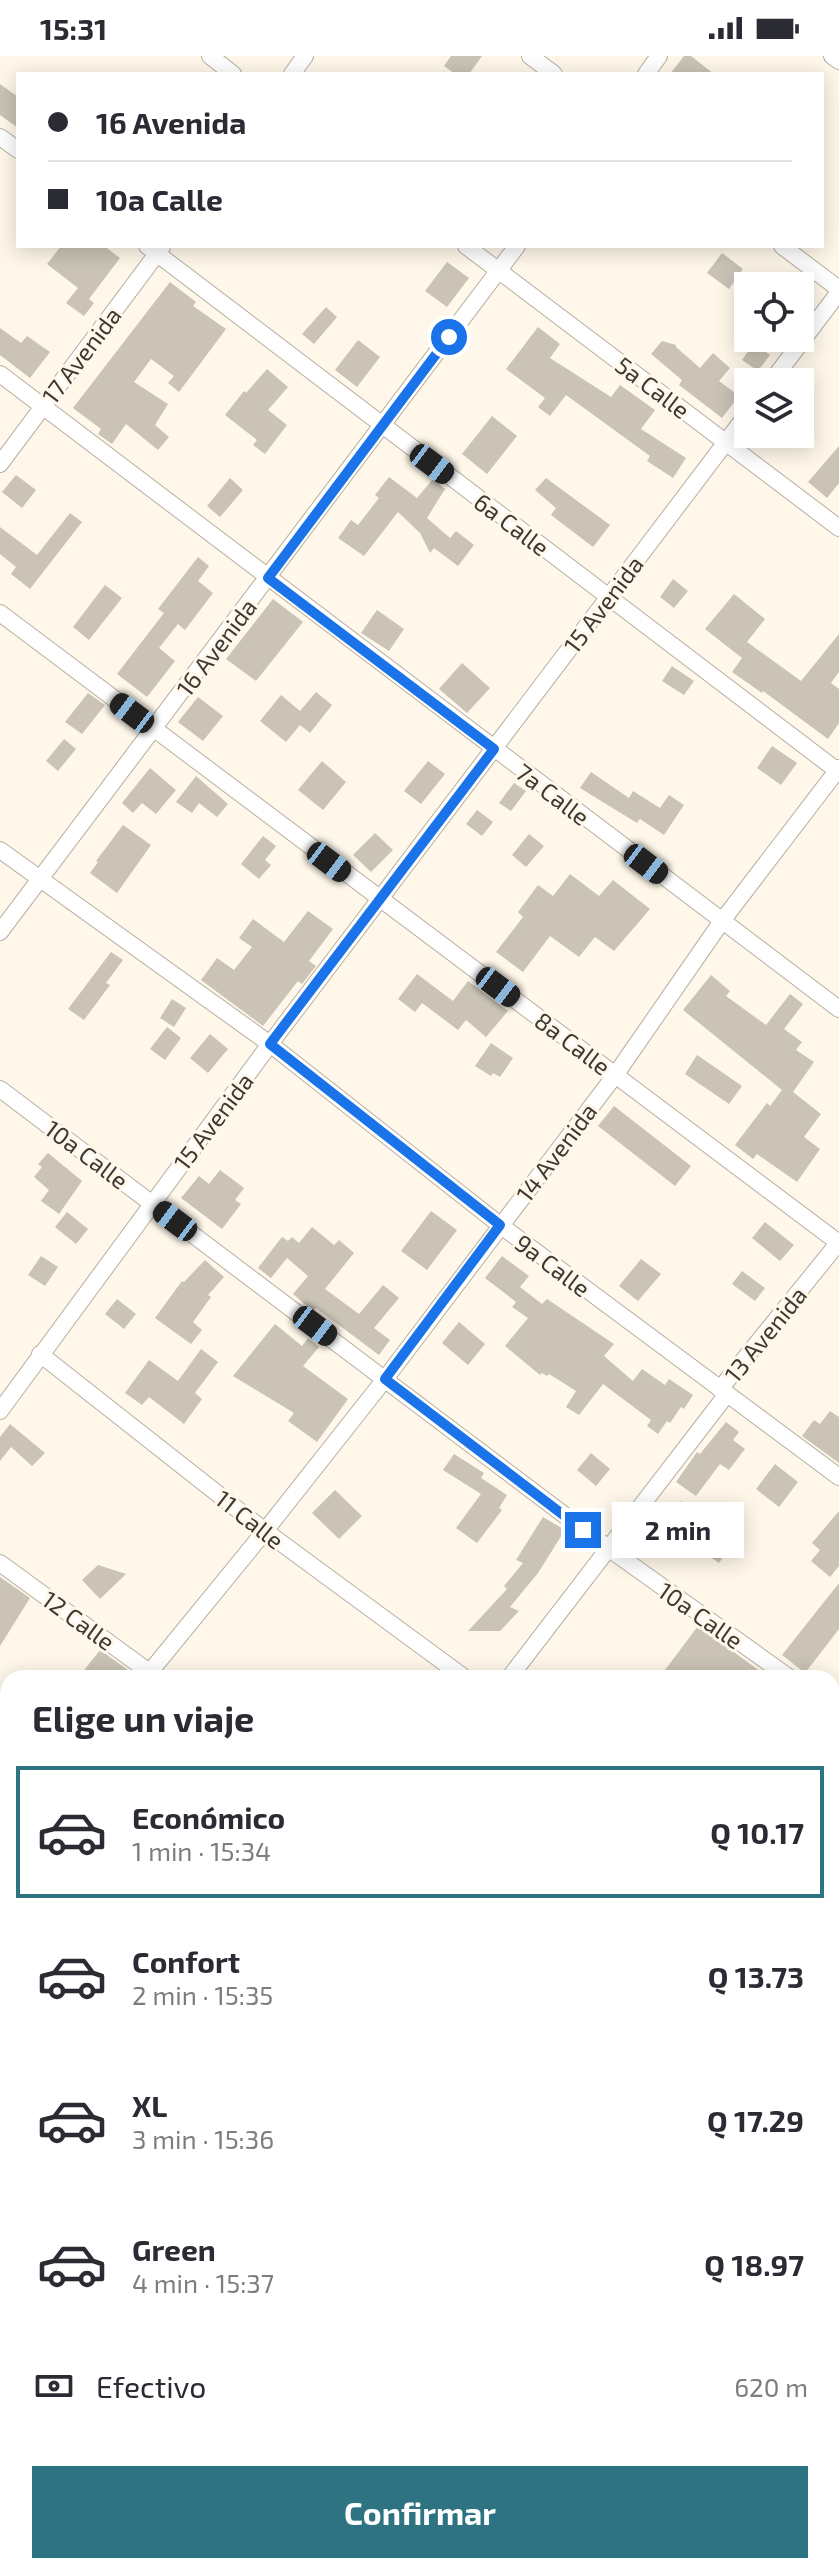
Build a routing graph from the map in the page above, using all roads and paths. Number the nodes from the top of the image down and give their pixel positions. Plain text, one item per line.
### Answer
1 (210, 56) edge
2 (530, 56) edge
3 (832, 56) edge
4 (839, 61) edge
5 (230, 72) edge
6 (551, 72) edge
7 (156, 248) edge
8 (469, 248) edge
9 (516, 248) edge
10 (785, 248) edge
11 (499, 270) junction
12 (839, 291) edge
13 (781, 368) edge
14 (0, 374) edge
15 (43, 406) junction
16 (382, 425) junction
17 (734, 431) edge
18 (726, 442) junction
19 (0, 464) edge
20 (839, 528) edge
21 (268, 578) junction
22 (608, 597) junction
23 (0, 613) edge
24 (153, 730) junction
25 (494, 749) junction
26 (838, 770) edge
27 (0, 850) edge
28 (41, 880) junction
29 (380, 899) junction
30 (722, 921) junction
31 (0, 932) edge
32 (839, 1009) edge
33 (270, 1044) junction
34 (616, 1074) junction
35 (0, 1089) edge
36 (152, 1203) junction
37 (500, 1225) junction
38 (839, 1243) edge
39 (40, 1354) junction
40 (385, 1379) junction
41 (724, 1392) junction
42 (0, 1411) edge
43 (839, 1477) edge
44 (265, 1531) junction
45 (608, 1548) junction
46 (0, 1563) edge
47 (142, 1670) edge
48 (155, 1670) edge
49 (454, 1670) edge
50 (515, 1670) edge
51 (779, 1670) edge

1 - 5 street
2 - 6 street
3 - 4 street
7 - 15 street, 17 Avenida
7 - 16 street, 6a Calle
8 - 11 street, 5a Calle
9 - 11 street, 16 Avenida
10 - 12 street
11 - 16 street, 16 Avenida
11 - 18 street, 5a Calle
12 - 13 street
14 - 15 street, 7a Calle
15 - 19 street, 17 Avenida
15 - 21 street, 7a Calle
16 - 21 street, 16 Avenida
16 - 22 street, 6a Calle
17 - 18 street, 15 Avenida
18 - 20 street, 5a Calle
18 - 22 street, 15 Avenida
21 - 24 street, 16 Avenida
21 - 25 street, 7a Calle
22 - 25 street, 15 Avenida
22 - 26 street, 6a Calle
23 - 24 street, 8a Calle
24 - 28 street, 16 Avenida
24 - 29 street, 8a Calle
25 - 29 street, 15 Avenida
25 - 30 street, 7a Calle
26 - 30 street, 14 Avenida
27 - 28 street, 9a Calle
28 - 31 street, 16 Avenida
28 - 33 street, 9a Calle
29 - 33 street, 15 Avenida
29 - 34 street, 8a Calle
30 - 32 street, 7a Calle
30 - 34 street, 14 Avenida
33 - 36 street, 15 Avenida
33 - 37 street, 9a Calle
34 - 37 street, 14 Avenida
34 - 38 street, 8a Calle
35 - 36 street, 10a Calle
36 - 39 street, 15 Avenida
36 - 40 street, 10a Calle
37 - 40 street, 14 Avenida
37 - 41 street, 9a Calle
38 - 41 street, 13 Avenida
39 - 42 street, 15 Avenida
39 - 44 street, 11 Calle
40 - 44 street, 14 Avenida
40 - 45 street, 10a Calle
41 - 43 street, 9a Calle
41 - 45 street, 13 Avenida
44 - 48 street, 14 Avenida
44 - 49 street, 11 Calle
45 - 50 street, 13 Avenida
45 - 51 street, 10a Calle
46 - 47 street, 12 Calle

